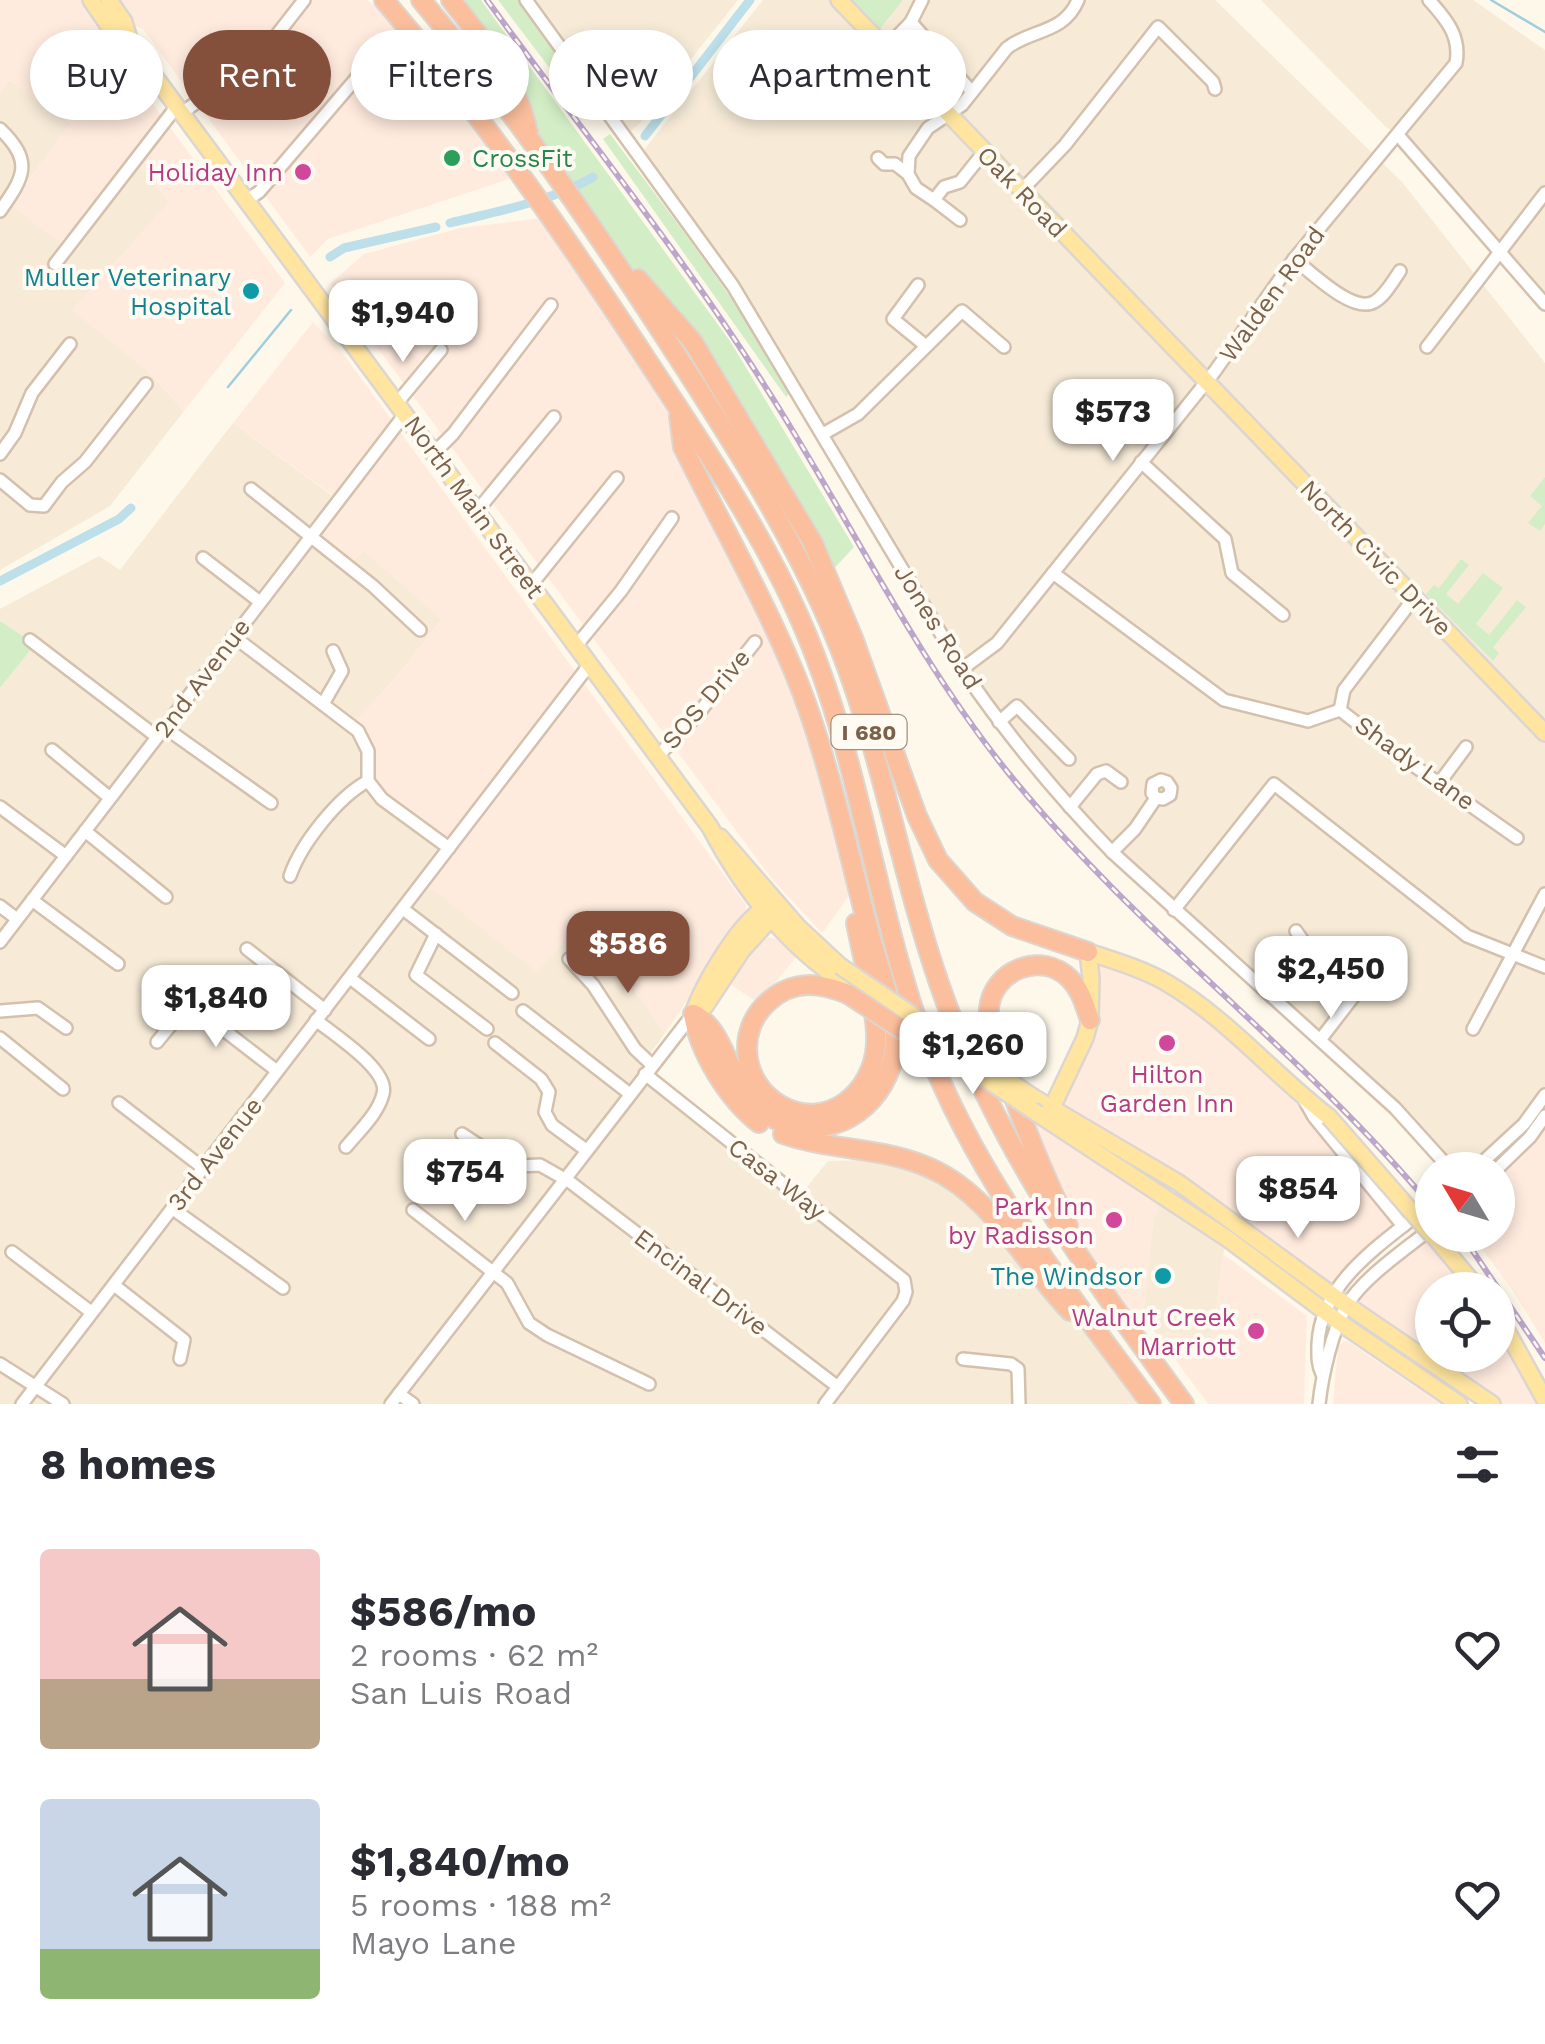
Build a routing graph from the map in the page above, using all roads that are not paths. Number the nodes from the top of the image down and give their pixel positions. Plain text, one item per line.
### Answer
1 (90, 0) edge
2 (109, 0) edge
3 (304, 0) edge
4 (367, 0) edge
5 (384, 0) edge
6 (398, 0) edge
7 (421, 0) edge
8 (526, 0) edge
9 (838, 0) edge
10 (922, 0) edge
11 (1078, 0) edge
12 (1431, 1) edge
13 (455, 4) edge
14 (910, 22) junction
15 (112, 30) edge
16 (126, 30) edge
17 (407, 30) edge
18 (410, 30) edge
19 (866, 30) edge
20 (903, 30) edge
21 (351, 84) edge
22 (163, 86) edge
23 (1215, 89) dead end
24 (972, 92) junction
25 (966, 98) edge
26 (180, 109) junction
27 (488, 120) edge
28 (941, 120) edge
29 (954, 120) edge
30 (0, 129) edge
31 (1398, 135) junction
32 (530, 140) junction
33 (984, 152) junction
34 (878, 158) dead end
35 (534, 173) junction
36 (908, 174) junction
37 (1021, 190) junction
38 (1545, 193) edge
39 (247, 200) junction
40 (934, 200) junction
41 (0, 211) edge
42 (567, 213) junction
43 (960, 220) dead end
44 (1500, 248) junction
45 (1294, 259) junction
46 (55, 264) dead end
47 (1400, 272) dead end
48 (918, 285) dead end
49 (1545, 304) edge
50 (551, 305) dead end
51 (70, 344) dead end
52 (926, 346) junction
53 (1427, 346) dead end
54 (1004, 347) dead end
55 (441, 350) dead end
56 (1206, 382) junction
57 (146, 384) dead end
58 (678, 407) junction
59 (401, 408) junction
60 (554, 417) dead end
61 (823, 434) junction
62 (700, 444) junction
63 (434, 453) junction
64 (0, 454) edge
65 (1140, 462) junction
66 (617, 478) dead end
67 (0, 480) edge
68 (251, 490) dead end
69 (477, 511) junction
70 (672, 518) dead end
71 (310, 535) junction
72 (202, 558) dead end
73 (1053, 573) junction
74 (531, 584) junction
75 (1414, 598) junction
76 (260, 602) junction
77 (1283, 615) dead end
78 (420, 630) dead end
79 (234, 636) junction
80 (30, 640) dead end
81 (755, 642) dead end
82 (576, 646) junction
83 (333, 651) dead end
84 (590, 664) junction
85 (962, 669) junction
86 (323, 704) junction
87 (1340, 710) junction
88 (998, 722) junction
89 (160, 732) junction
90 (1545, 733) edge
91 (1466, 747) dead end
92 (52, 750) dead end
93 (658, 756) junction
94 (1069, 759) dead end
95 (368, 781) junction
96 (1121, 782) dead end
97 (1440, 782) junction
98 (110, 798) junction
99 (1156, 798) dead end
100 (270, 803) dead end
101 (0, 807) edge
102 (1070, 808) junction
103 (85, 831) junction
104 (843, 833) junction
105 (1517, 838) dead end
106 (449, 848) junction
107 (1112, 852) junction
108 (66, 856) junction
109 (290, 876) dead end
110 (1545, 894) edge
111 (166, 898) dead end
112 (32, 900) junction
113 (0, 906) edge
114 (403, 909) junction
115 (771, 909) junction
116 (1174, 910) junction
117 (17, 919) junction
118 (1296, 930) dead end
119 (436, 934) junction
120 (0, 942) edge
121 (247, 950) dead end
122 (1088, 952) junction
123 (1511, 953) junction
124 (568, 959) dead end
125 (118, 964) dead end
126 (1545, 968) edge
127 (350, 978) junction
128 (844, 981) junction
129 (512, 992) dead end
130 (0, 1011) edge
131 (522, 1011) dead end
132 (693, 1014) junction
133 (320, 1015) junction
134 (1090, 1020) junction
135 (66, 1028) dead end
136 (487, 1029) dead end
137 (1473, 1029) dead end
138 (0, 1038) edge
139 (430, 1039) dead end
140 (1320, 1040) junction
141 (157, 1042) dead end
142 (495, 1043) dead end
143 (934, 1043) joint
144 (648, 1070) junction
145 (277, 1071) junction
146 (63, 1088) dead end
147 (630, 1094) junction
148 (1545, 1095) edge
149 (1303, 1098) junction
150 (120, 1102) dead end
151 (1542, 1113) edge
152 (1045, 1114) junction
153 (462, 1134) dead end
154 (346, 1147) dead end
155 (586, 1150) junction
156 (1434, 1152) edge
157 (1495, 1152) edge
158 (1516, 1152) edge
159 (203, 1168) junction
160 (564, 1178) junction
161 (173, 1208) junction
162 (413, 1210) dead end
163 (1415, 1216) edge
164 (1403, 1226) junction
165 (1415, 1242) edge
166 (12, 1252) dead end
167 (492, 1271) junction
168 (1464, 1272) edge
169 (1091, 1277) junction
170 (114, 1284) junction
171 (1362, 1287) junction
172 (283, 1288) dead end
173 (1340, 1300) junction
174 (1324, 1311) junction
175 (91, 1312) junction
176 (1339, 1322) junction
177 (1515, 1346) edge
178 (180, 1359) dead end
179 (963, 1359) dead end
180 (0, 1364) edge
181 (1122, 1366) junction
182 (1322, 1374) junction
183 (649, 1384) dead end
184 (36, 1385) junction
185 (838, 1387) junction
186 (395, 1399) edge
187 (1545, 1400) edge
188 (22, 1404) edge
189 (62, 1404) edge
190 (412, 1404) edge
191 (824, 1404) edge
192 (1019, 1404) edge
193 (1151, 1404) edge
194 (1184, 1404) edge
195 (1320, 1404) edge
196 (1460, 1404) edge
197 (1492, 1404) edge

1 - 15 main road, North Main Street
2 - 16 main road, North Main Street
3 - 26 street
4 - 17 highway
5 - 18 highway, I 680
6 - 35 highway, I 680
7 - 32 highway, I 680
8 - 61 street, Jones Road
9 - 19 main road, Oak Road
10 - 14 street
11 - 24 street
12 - 31 street, Walden Road
13 - 32 highway
14 - 20 street
14 - 24 street
21 - 39 street
22 - 26 main road, North Main Street
23 - 37 street
24 - 25 street
26 - 39 main road, North Main Street
26 - 46 street
27 - 35 highway, I 680
28 - 36 street
29 - 33 main road, Oak Road
30 - 41 street
31 - 44 street
31 - 45 street, Walden Road
32 - 35 highway, I 680
33 - 37 main road, Oak Road
33 - 40 street
34 - 36 street
35 - 42 highway, I 680
35 - 42 highway, I 680
36 - 40 street
37 - 56 main road, Oak Road
38 - 44 street
39 - 59 main road, North Main Street
40 - 43 street
42 - 58 highway, I 680
42 - 62 highway, I 680
42 - 122 highway
42 - 169 highway, I 680
44 - 49 street
44 - 53 street
45 - 47 street
45 - 56 street, Walden Road
48 - 52 street
50 - 63 street
51 - 64 street
52 - 54 street
52 - 61 street
55 - 59 street, 2nd Avenue
56 - 65 street, Walden Road
56 - 75 main road, North Civic Drive
57 - 67 street
58 - 62 highway, I 680
58 - 104 highway
59 - 63 main road, North Main Street
59 - 71 street, 2nd Avenue
60 - 69 street
61 - 85 street, Jones Road
62 - 181 highway, I 680
63 - 69 main road, North Main Street
65 - 73 street, Walden Road
65 - 77 street
66 - 74 street
68 - 71 street
69 - 74 main road, North Main Street
70 - 82 street
71 - 76 street, 2nd Avenue
71 - 78 street
72 - 76 street
73 - 85 street, Walden Road
73 - 87 street, Shady Lane
74 - 82 main road, North Main Street
75 - 87 street
75 - 90 main road, North Civic Drive
76 - 79 street, 2nd Avenue
79 - 86 street
79 - 89 street, 2nd Avenue
80 - 89 street
81 - 93 street, SOS Drive
82 - 84 main road, North Main Street
83 - 86 street
84 - 93 main road, North Main Street
84 - 106 street, 3rd Avenue
85 - 88 street, Jones Road
86 - 95 street
87 - 97 street, Shady Lane
88 - 94 street
88 - 102 street, Jones Road
89 - 98 street, 2nd Avenue
89 - 100 street
91 - 97 street
92 - 98 street
93 - 115 main road, North Main Street
95 - 106 street
95 - 109 street
96 - 102 street
97 - 105 street, Shady Lane
98 - 103 street, 2nd Avenue
99 - 107 street
101 - 108 street
102 - 107 street, Jones Road
103 - 108 street, 2nd Avenue
103 - 111 street
104 - 128 highway
104 - 132 highway
106 - 114 street, 3rd Avenue
107 - 116 street, Jones Road
108 - 112 street, 2nd Avenue
110 - 123 street
112 - 117 street, 2nd Avenue
112 - 125 street
113 - 117 street
114 - 119 street
114 - 127 street, 3rd Avenue
115 - 128 main road, North Main Street
115 - 132 main road
116 - 123 street
116 - 140 street, Jones Road
117 - 120 street, 2nd Avenue
118 - 140 street
119 - 129 street
119 - 136 street
121 - 133 street
122 - 134 main road
122 - 149 main road
123 - 126 street
123 - 137 street
124 - 144 street, Casa Way
127 - 133 street, 3rd Avenue
127 - 139 street
128 - 143 highway, bridge
128 - 152 main road, North Main Street, bridge
130 - 135 street
131 - 147 street
132 - 144 street
132 - 181 highway
133 - 145 street, 3rd Avenue
133 - 154 street
134 - 152 main road
134 - 169 highway
138 - 146 street
140 - 156 street, Jones Road
141 - 145 street
142 - 155 street
143 - 152 main road, North Main Street, bridge
144 - 147 street
144 - 185 street, Casa Way
145 - 159 street, 3rd Avenue
147 - 155 street
148 - 151 street
149 - 164 street
149 - 168 main road, bridge
150 - 159 street
151 - 157 street
151 - 158 street
152 - 173 main road, North Main Street
152 - 174 main road, North Main Street
153 - 160 street
155 - 160 street
159 - 161 street, 3rd Avenue
160 - 167 street
160 - 185 street, Encinal Drive
161 - 170 street, 3rd Avenue
161 - 172 street
162 - 167 street
163 - 164 street
164 - 171 street
164 - 173 street
165 - 171 street
166 - 175 street
167 - 183 street
167 - 186 street
169 - 194 highway, I 680
170 - 175 street, 3rd Avenue
170 - 178 street
171 - 173 street
173 - 174 street
173 - 176 street
173 - 197 main road, North Main Street
174 - 176 main road, North Main Street
174 - 182 street
175 - 184 street, 3rd Avenue
176 - 182 street
176 - 196 main road, North Main Street
177 - 187 main road
179 - 192 street
180 - 184 street
181 - 193 highway, I 680
182 - 195 street
184 - 188 street, 3rd Avenue
184 - 189 street
185 - 191 street
186 - 190 street

